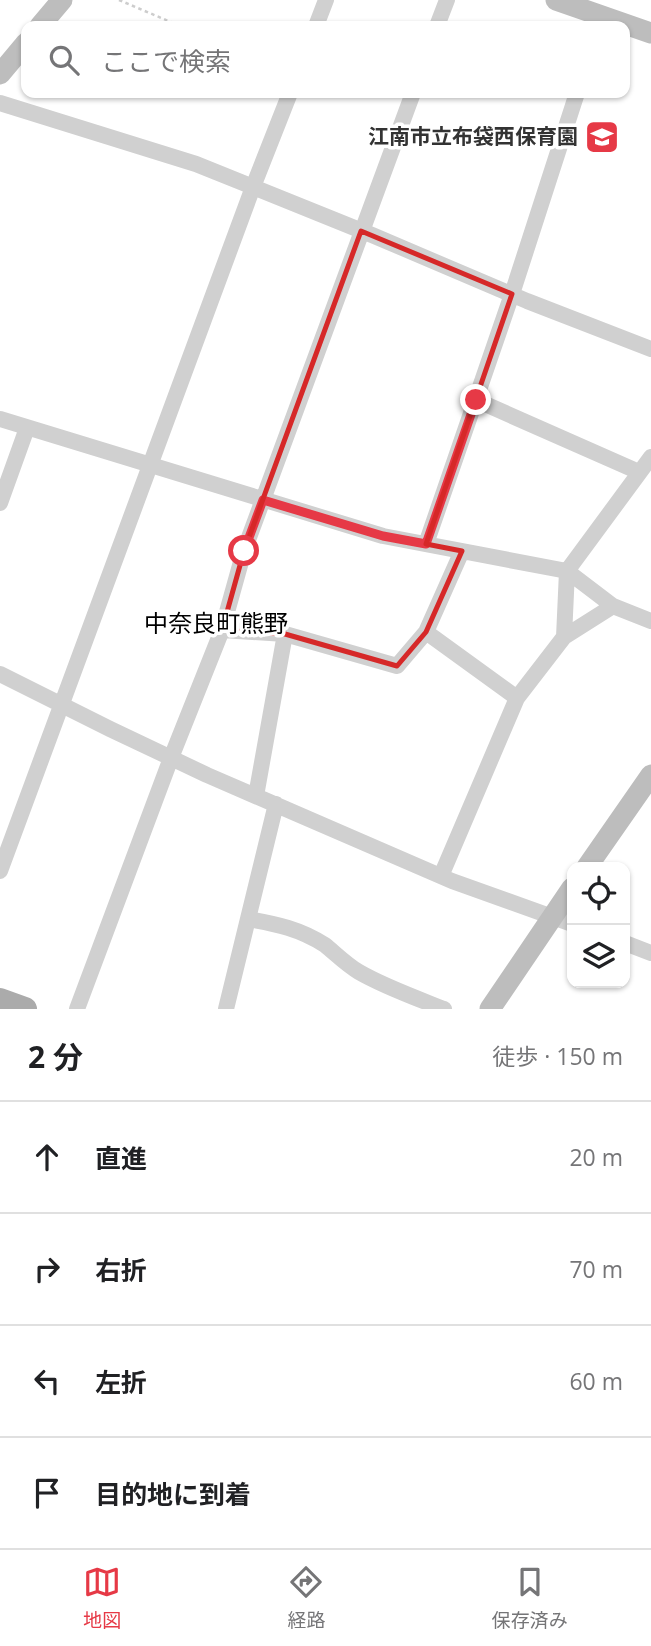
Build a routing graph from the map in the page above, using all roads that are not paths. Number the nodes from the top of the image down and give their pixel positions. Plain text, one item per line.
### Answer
1 (62, 0) edge
2 (326, 0) edge
3 (447, 0) edge
4 (556, 0) edge
5 (44, 21) edge
6 (318, 21) edge
7 (439, 21) edge
8 (600, 21) edge
9 (630, 28) edge
10 (651, 33) edge
11 (21, 49) edge
12 (0, 74) edge
13 (288, 98) edge
14 (411, 98) edge
15 (575, 98) edge
16 (0, 103) edge
17 (253, 187) junction
18 (361, 231) junction
19 (512, 295) junction
20 (651, 349) edge
21 (476, 400) junction
22 (0, 419) edge
23 (27, 428) junction
24 (651, 457) edge
25 (150, 465) junction
26 (639, 472) junction
27 (263, 500) junction
28 (0, 503) edge
29 (426, 544) junction
30 (462, 551) junction
31 (567, 571) junction
32 (613, 606) junction
33 (651, 621) edge
34 (222, 630) junction
35 (426, 632) junction
36 (285, 634) junction
37 (564, 637) junction
38 (0, 674) edge
39 (517, 698) junction
40 (62, 705) junction
41 (171, 758) junction
42 (651, 775) edge
43 (256, 796) junction
44 (276, 804) junction
45 (590, 862) edge
46 (0, 871) edge
47 (441, 876) junction
48 (248, 919) junction
49 (562, 920) edge
50 (630, 945) edge
51 (651, 953) edge
52 (0, 1000) edge
53 (24, 1009) edge
54 (77, 1009) edge
55 (226, 1009) edge
56 (444, 1009) edge
57 (490, 1009) edge

1 - 5 street
2 - 6 street
3 - 7 street
4 - 8 street
9 - 10 street
11 - 12 street
13 - 17 street
14 - 18 street
15 - 19 street
16 - 17 street
17 - 18 street
17 - 25 street
18 - 19 street
18 - 27 street
19 - 20 street
19 - 21 street
21 - 26 street
21 - 29 street
22 - 23 street
23 - 25 street
23 - 28 street
24 - 26 street
25 - 27 street
25 - 40 street
26 - 31 street
27 - 29 street
27 - 34 street
29 - 30 street
30 - 31 street
30 - 35 street
31 - 32 street
31 - 37 street
32 - 33 street
32 - 37 street
34 - 36 street
34 - 41 street
35 - 36 street
35 - 39 street
36 - 43 street
37 - 39 street
38 - 40 street
39 - 47 street
40 - 41 street
40 - 46 street
41 - 43 street
41 - 54 street
42 - 45 street
43 - 44 street
44 - 47 street
44 - 48 street
47 - 49 street
48 - 55 street
48 - 56 street
49 - 57 street
50 - 51 street
52 - 53 main road

